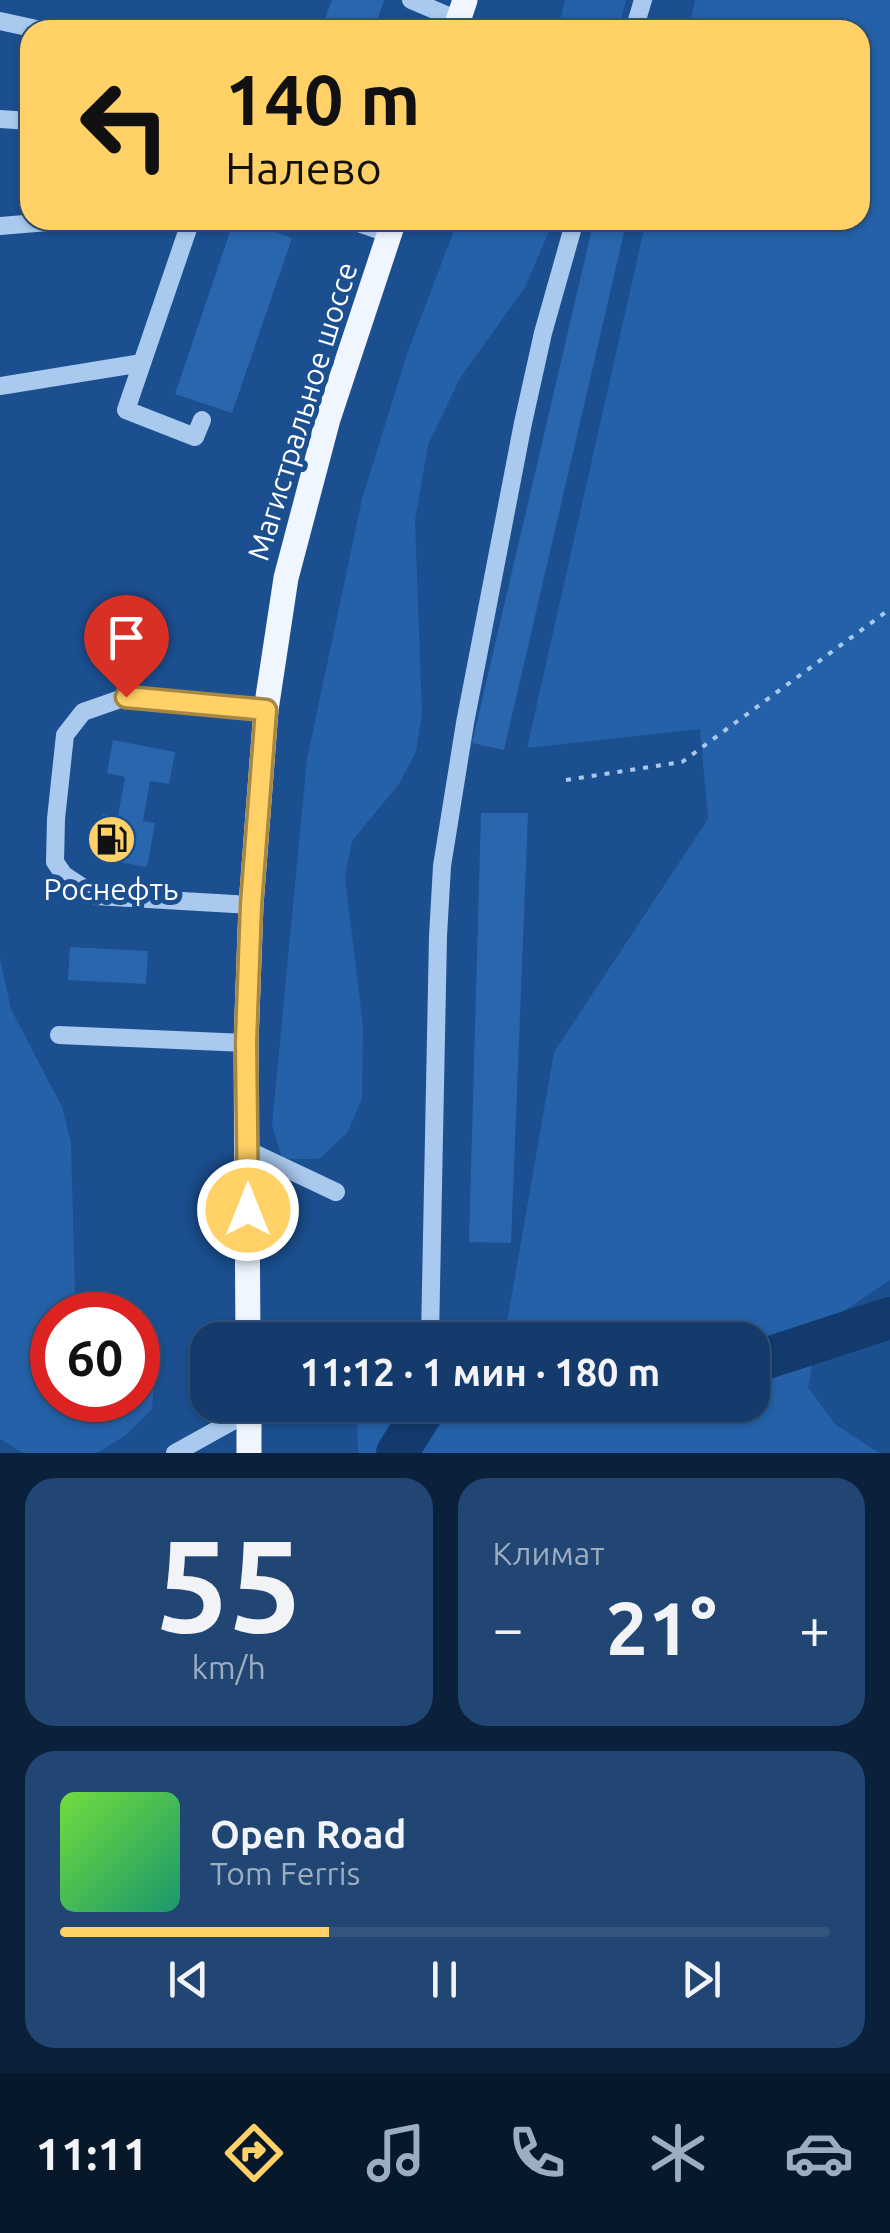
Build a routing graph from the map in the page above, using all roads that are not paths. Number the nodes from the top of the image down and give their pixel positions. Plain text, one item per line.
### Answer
1 (411, 0) edge
2 (460, 17) edge
3 (188, 230) edge
4 (391, 230) edge
5 (572, 230) edge
6 (142, 363) junction
7 (0, 386) edge
8 (202, 420) dead end
9 (266, 710) junction
10 (251, 905) junction
11 (59, 1035) dead end
12 (246, 1042) junction
13 (247, 1150) junction
14 (336, 1192) dead end
15 (248, 1322) edge
16 (430, 1322) edge
17 (227, 1422) edge
18 (249, 1422) edge
19 (175, 1453) edge
20 (250, 1453) edge

1 - 2 street
3 - 6 street
4 - 9 main road, Магистральное шоссе
5 - 16 street
6 - 7 street
6 - 8 street
9 - 10 main road, Магистральное шоссе
9 - 10 street
10 - 12 main road, Магистральное шоссе
11 - 12 street
12 - 13 main road, Магистральное шоссе
13 - 14 street
13 - 15 main road, Магистральное шоссе
17 - 19 street
18 - 20 main road

